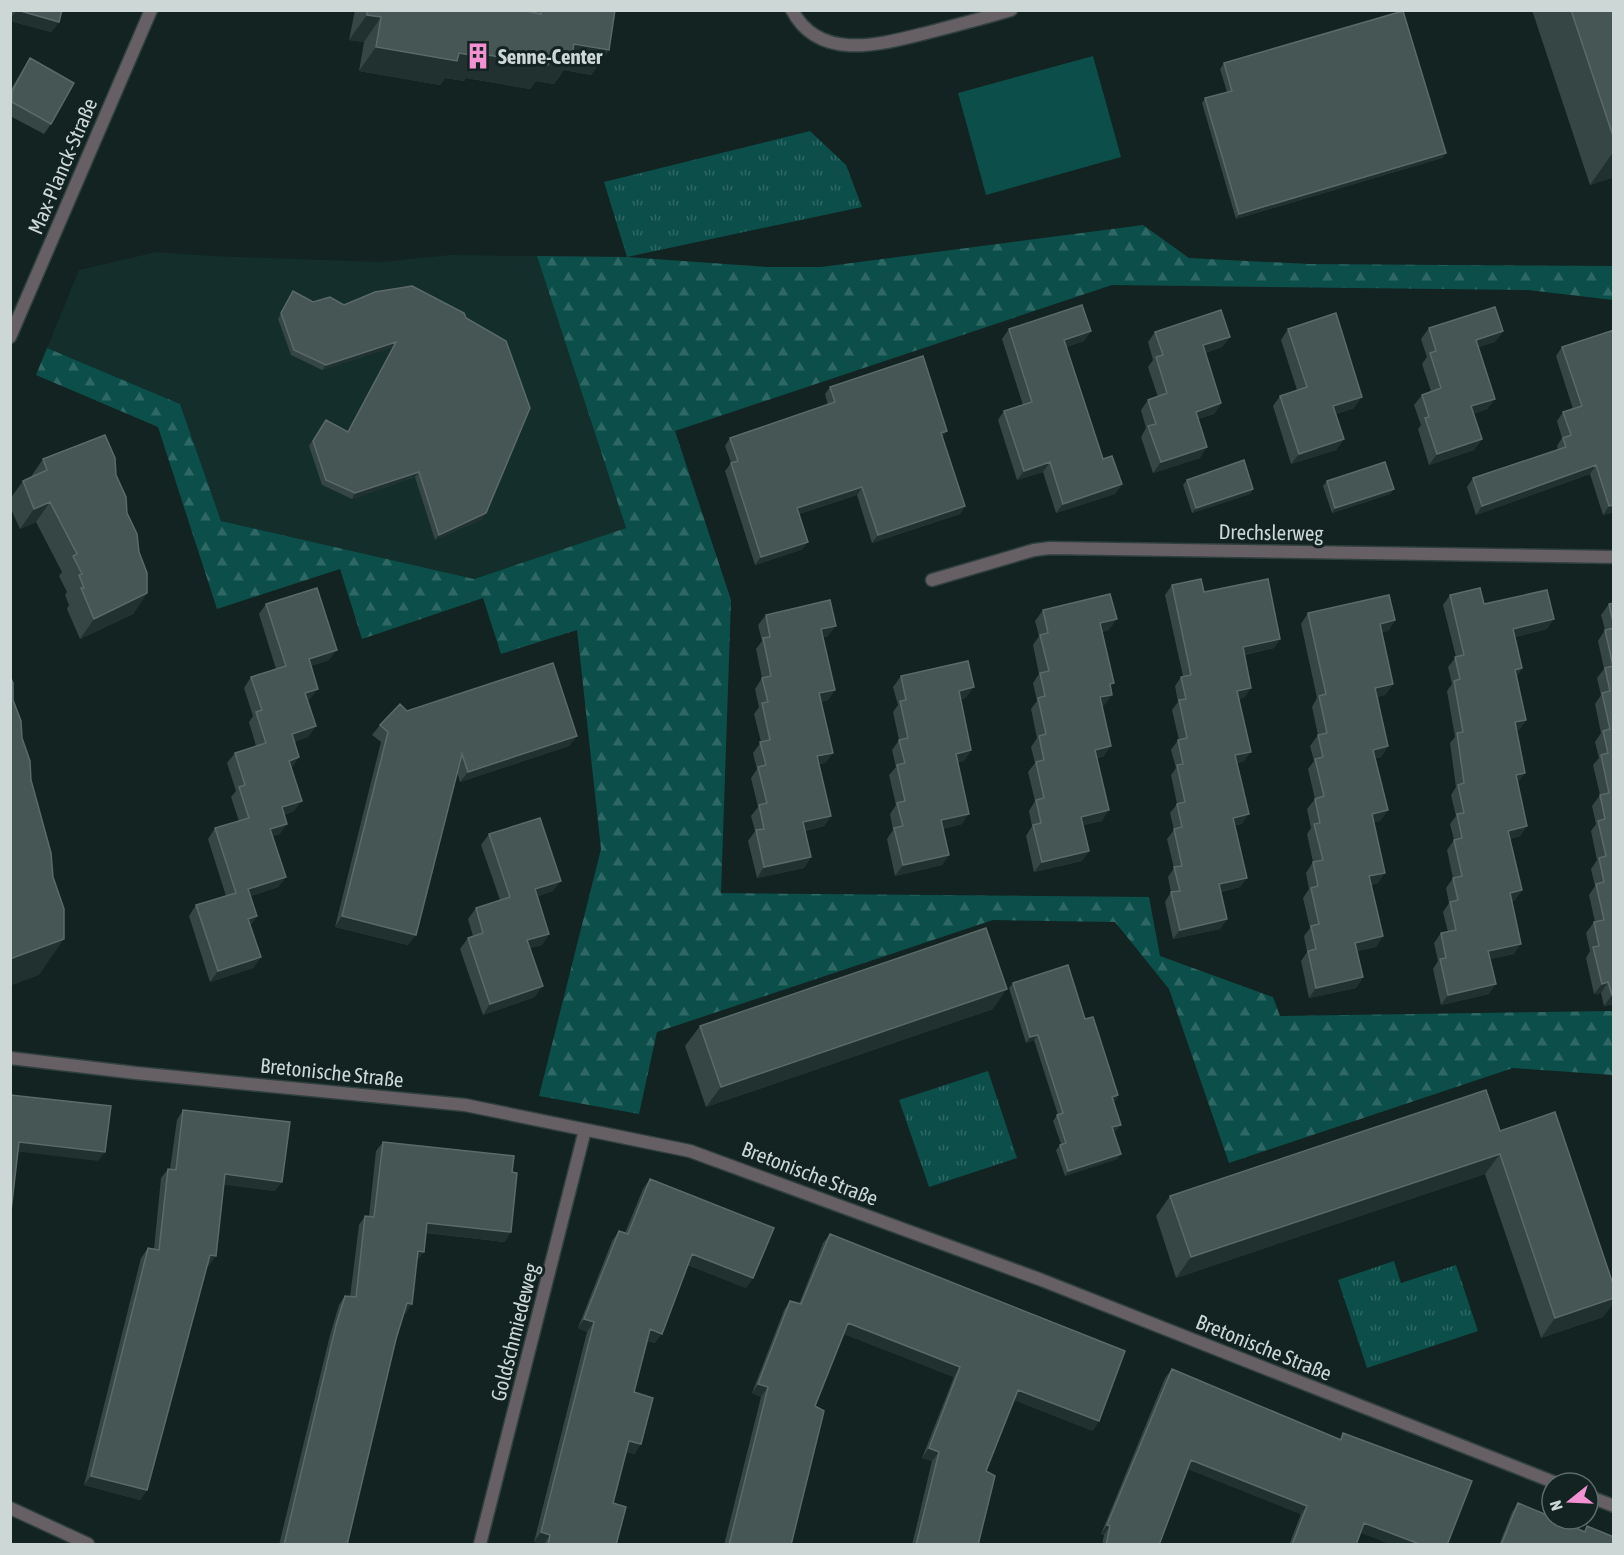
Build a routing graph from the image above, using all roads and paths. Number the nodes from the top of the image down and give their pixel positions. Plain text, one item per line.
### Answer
1 (151, 10) edge
2 (792, 10) edge
3 (1011, 10) edge
4 (10, 337) edge
5 (1614, 557) edge
6 (932, 580) dead end
7 (10, 1058) edge
8 (585, 1130) junction
9 (1540, 1477) edge
10 (10, 1508) edge
11 (88, 1545) edge
12 (480, 1545) edge

1 - 4 street, Max-Planck-Straße
2 - 3 street
5 - 6 street, Drechslerweg
7 - 8 street, Bretonische Straße
8 - 9 street, Bretonische Straße
8 - 12 street, Goldschmiedeweg
10 - 11 street

